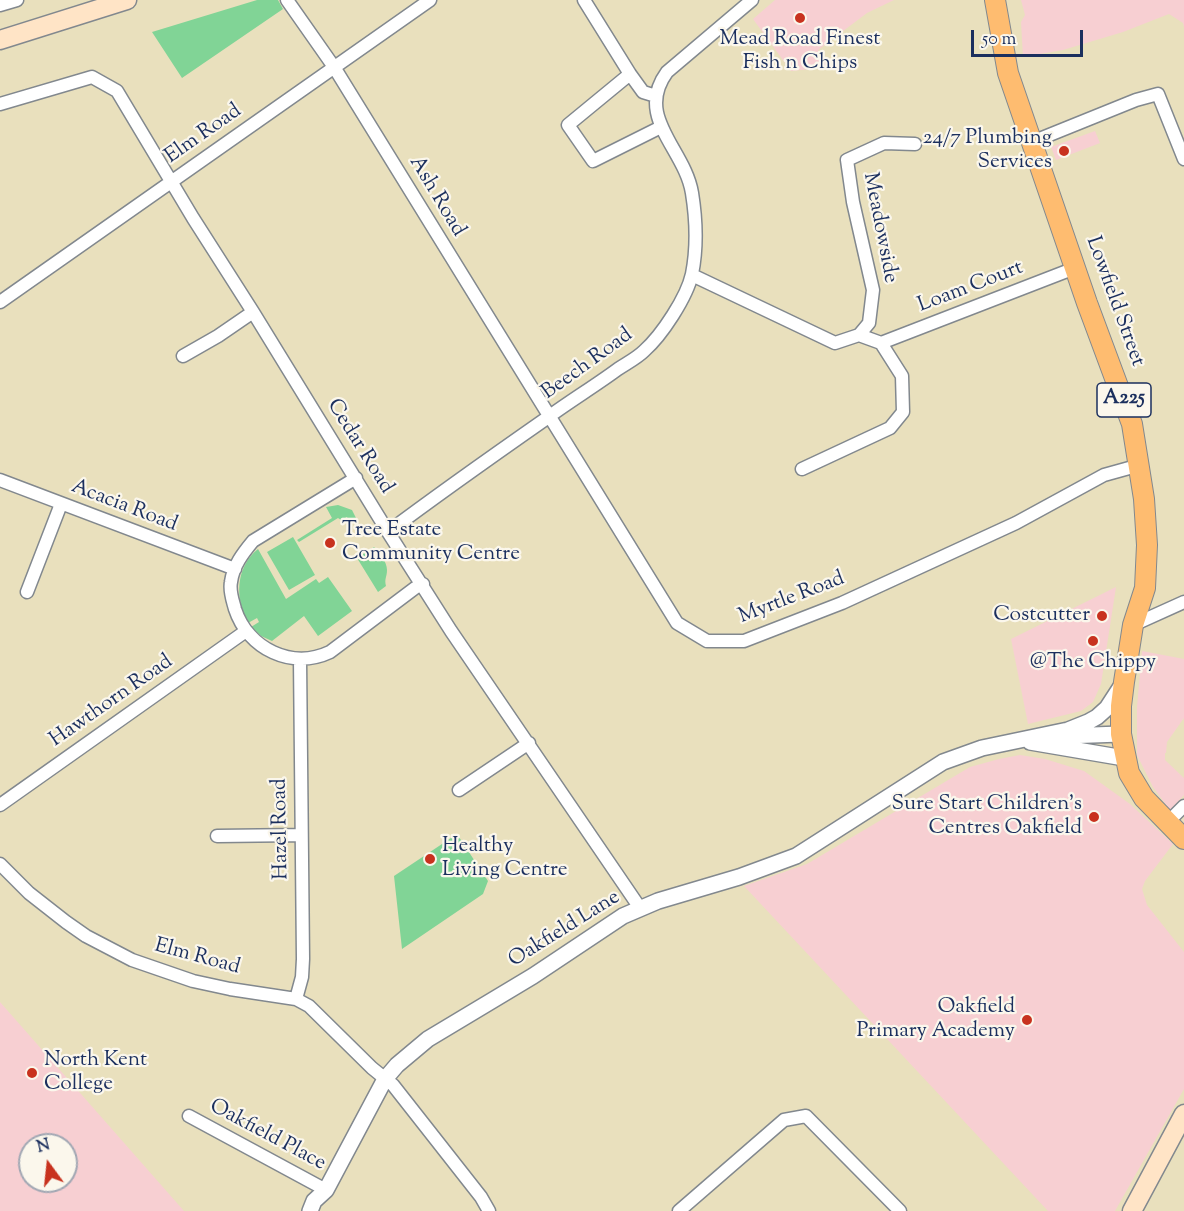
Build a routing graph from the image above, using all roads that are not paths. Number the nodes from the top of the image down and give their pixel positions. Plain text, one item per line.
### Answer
1 (17, 0) edge
2 (127, 0) edge
3 (288, 0) edge
4 (430, 0) edge
5 (584, 0) edge
6 (752, 0) edge
7 (994, 0) edge
8 (0, 5) edge
9 (0, 40) edge
10 (334, 68) junction
11 (630, 74) junction
12 (656, 96) junction
13 (0, 104) edge
14 (661, 127) junction
15 (1032, 142) junction
16 (915, 144) dead end
17 (1184, 159) edge
18 (171, 182) junction
19 (1075, 268) junction
20 (692, 275) junction
21 (0, 302) edge
22 (253, 312) junction
23 (859, 335) junction
24 (881, 343) junction
25 (183, 356) dead end
26 (548, 417) junction
27 (1140, 465) junction
28 (802, 469) dead end
29 (356, 478) junction
30 (0, 480) edge
31 (61, 504) junction
32 (388, 532) junction
33 (235, 569) junction
34 (423, 584) junction
35 (27, 592) dead end
36 (1184, 602) edge
37 (1133, 625) junction
38 (246, 631) junction
39 (300, 659) junction
40 (1124, 682) junction
41 (1121, 734) junction
42 (1019, 740) junction
43 (528, 743) junction
44 (1125, 758) junction
45 (459, 790) dead end
46 (0, 805) edge
47 (1184, 806) edge
48 (1167, 823) junction
49 (301, 835) junction
50 (217, 837) dead end
51 (1184, 839) edge
52 (0, 864) edge
53 (640, 908) junction
54 (296, 999) junction
55 (384, 1079) junction
56 (1184, 1114) edge
57 (189, 1116) dead end
58 (326, 1190) junction
59 (310, 1211) edge
60 (489, 1211) edge
61 (679, 1211) edge
62 (900, 1211) edge
63 (1132, 1211) edge

1 - 8 street
2 - 9 main road
3 - 10 street, Ash Road
4 - 10 street, Elm Road
5 - 11 street
6 - 12 street
7 - 15 main road, Lowfield Street / A225
10 - 18 street, Elm Road
10 - 26 street, Ash Road
11 - 12 street
11 - 14 street
12 - 14 street, Beech Road
13 - 18 street, Cedar Road
14 - 20 street, Beech Road
15 - 17 street
15 - 19 main road, Lowfield Street / A225
16 - 23 street, Meadowside
18 - 21 street, Elm Road
18 - 22 street, Cedar Road
19 - 24 street, Loam Court
19 - 27 main road, Lowfield Street / A225
20 - 23 street
20 - 26 street, Beech Road
22 - 25 street
22 - 29 street, Cedar Road
23 - 24 street
24 - 28 street
26 - 27 street, Myrtle Road
26 - 32 street, Beech Road
27 - 37 main road, Lowfield Street / A225
29 - 32 street, Cedar Road
29 - 33 street
30 - 31 street, Acacia Road
31 - 33 street, Acacia Road
31 - 35 street
32 - 34 street, Cedar Road
33 - 38 street
34 - 39 street
34 - 43 street, Cedar Road
36 - 37 street
37 - 40 main road, A225
38 - 39 street
38 - 46 street, Hawthorn Road
39 - 49 street, Hazel Road
40 - 41 main road, A225
40 - 42 street, Oakfield Lane
41 - 42 street, Oakfield Lane
41 - 44 main road, A225
42 - 44 street, Oakfield Lane
42 - 53 street, Oakfield Lane
43 - 45 street
43 - 53 street, Cedar Road
44 - 48 main road, A225
47 - 48 street
48 - 51 main road, A225
49 - 50 street
49 - 54 street, Hazel Road
52 - 54 street, Elm Road
53 - 55 street, Oakfield Lane
54 - 55 street, Elm Road
55 - 58 street, Oakfield Lane
55 - 60 street, Elm Road
56 - 63 main road
57 - 58 street, Oakfield Place
58 - 59 street, Oakfield Lane
61 - 62 street

